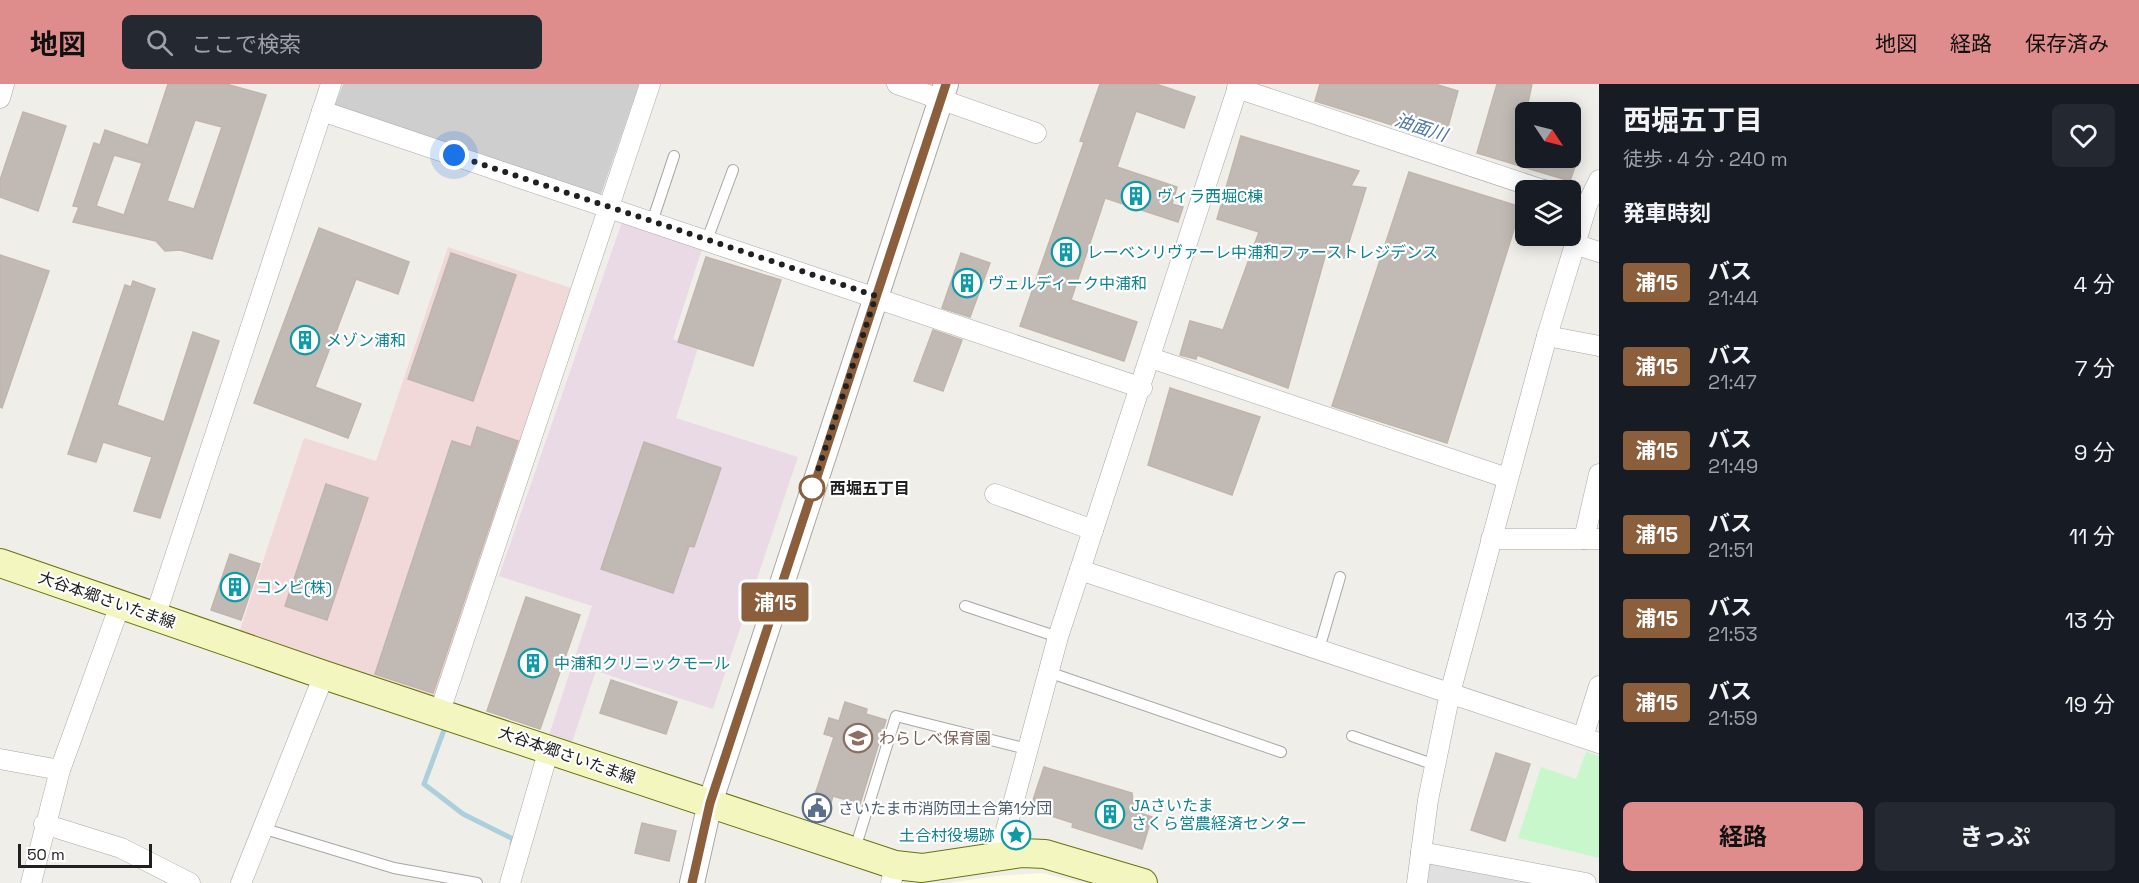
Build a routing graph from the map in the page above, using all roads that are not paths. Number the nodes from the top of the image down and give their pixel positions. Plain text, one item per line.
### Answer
1 (4, 84) edge
2 (331, 84) edge
3 (650, 84) edge
4 (897, 84) edge
5 (1238, 86) edge
6 (944, 92) edge
7 (0, 98) edge
8 (322, 111) junction
9 (1036, 133) dead end
10 (674, 156) dead end
11 (733, 170) dead end
12 (1515, 180) edge
13 (1588, 196) edge
14 (608, 207) junction
15 (1581, 220) edge
16 (652, 222) junction
17 (706, 240) junction
18 (1573, 246) edge
19 (1580, 246) edge
20 (1599, 252) edge
21 (876, 296) junction
22 (1547, 336) junction
23 (1599, 346) edge
24 (1151, 358) junction
25 (1142, 388) junction
26 (1599, 474) edge
27 (1507, 478) junction
28 (995, 494) dead end
29 (1093, 530) junction
30 (1491, 539) junction
31 (1592, 539) edge
32 (0, 563) edge
33 (1080, 570) junction
34 (1340, 577) dead end
35 (120, 605) junction
36 (965, 606) dead end
37 (155, 616) junction
38 (1058, 637) junction
39 (1319, 649) junction
40 (1048, 672) junction
41 (324, 675) junction
42 (1599, 686) edge
43 (1450, 693) junction
44 (440, 711) junction
45 (1352, 736) dead end
46 (1591, 740) edge
47 (549, 749) junction
48 (1027, 750) junction
49 (1281, 752) dead end
50 (0, 759) edge
51 (1435, 765) junction
52 (60, 770) junction
53 (710, 803) junction
54 (44, 824) junction
55 (265, 829) junction
56 (854, 852) junction
57 (1421, 852) junction
58 (999, 856) junction
59 (893, 874) edge
60 (30, 883) edge
61 (190, 883) edge
62 (241, 883) edge
63 (477, 883) edge
64 (510, 883) edge
65 (692, 883) edge
66 (1143, 883) edge
67 (1416, 883) edge
68 (1586, 883) edge

1 - 7 street
2 - 8 street
3 - 14 street
4 - 6 street
5 - 12 street
5 - 24 street
6 - 9 street
6 - 21 street
8 - 14 street
8 - 37 street
10 - 16 lane
11 - 17 lane
13 - 15 street
14 - 16 street
14 - 44 street
16 - 17 street
17 - 21 street
18 - 22 street
19 - 20 street
21 - 25 street
21 - 53 street
22 - 23 street
22 - 27 street
24 - 25 street
24 - 27 street
25 - 29 street
26 - 31 street
27 - 30 street
28 - 29 street
29 - 33 street
30 - 31 street
30 - 43 street
32 - 35 main road, 大谷本郷さいたま線
33 - 38 street
33 - 39 street
34 - 39 lane
35 - 37 main road, 大谷本郷さいたま線
35 - 52 street
36 - 38 lane
37 - 41 main road, 大谷本郷さいたま線
38 - 40 street
39 - 43 street
40 - 48 street
40 - 49 lane
41 - 44 main road, 大谷本郷さいたま線
41 - 55 street
42 - 46 street
43 - 46 street
43 - 51 street
44 - 47 main road, 大谷本郷さいたま線
45 - 51 lane
47 - 53 main road, 大谷本郷さいたま線
47 - 64 street
48 - 56 lane
48 - 58 street
50 - 52 street
51 - 57 street
52 - 54 street
53 - 56 main road, 大谷本郷さいたま線
53 - 65 street
54 - 60 street
54 - 61 street
55 - 62 street
55 - 63 lane
56 - 59 main road, 大谷本郷さいたま線
57 - 67 street
57 - 68 street
58 - 59 main road, 大谷本郷さいたま線
58 - 66 main road, 大谷本郷さいたま線

